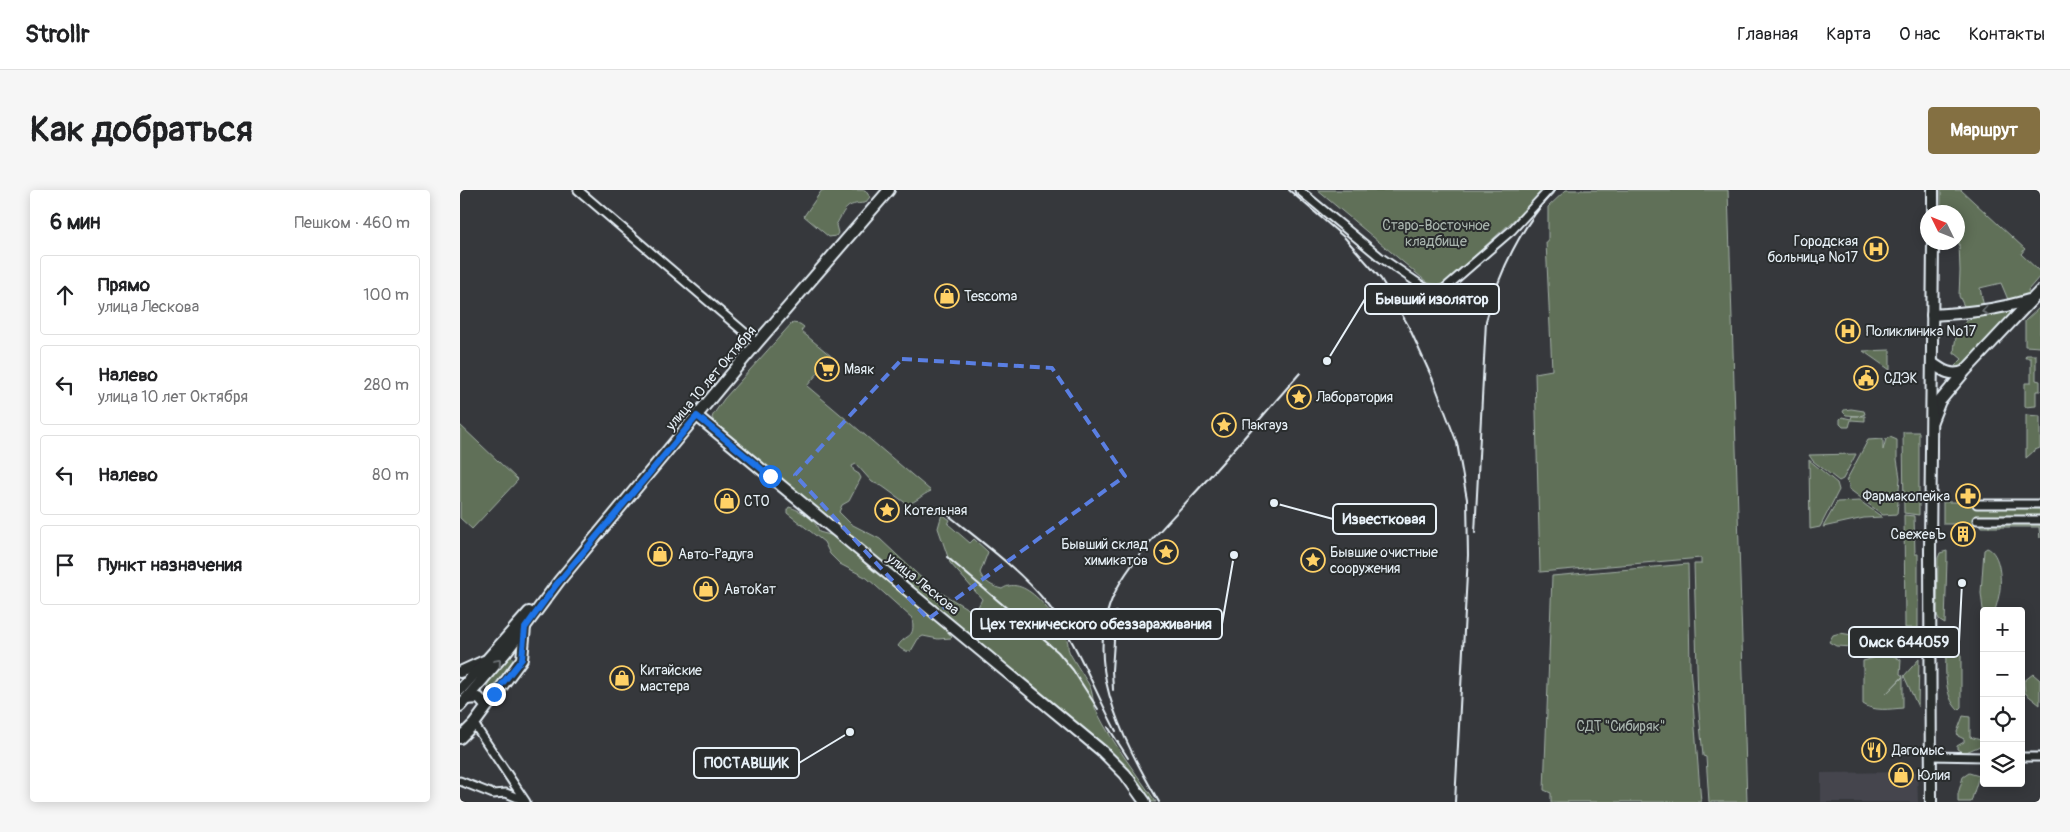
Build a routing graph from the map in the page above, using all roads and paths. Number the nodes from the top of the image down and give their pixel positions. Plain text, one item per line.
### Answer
1 (578, 190) edge
2 (889, 190) edge
3 (1298, 190) edge
4 (1549, 190) edge
5 (1933, 190) edge
6 (1933, 205) edge
7 (1933, 250) edge
8 (2040, 291) edge
9 (2032, 299) junction
10 (1932, 315) junction
11 (757, 343) junction
12 (1932, 363) junction
13 (1965, 371) junction
14 (697, 416) junction
15 (1931, 424) junction
16 (1977, 504) dead end
17 (2040, 504) edge
18 (1977, 520) dead end
19 (2040, 520) edge
20 (556, 585) junction
21 (525, 628) junction
22 (484, 661) junction
23 (460, 672) edge
24 (460, 690) edge
25 (463, 703) edge
26 (486, 706) junction
27 (474, 724) junction
28 (460, 738) edge
29 (1931, 756) junction
30 (1980, 756) edge
31 (2025, 757) edge
32 (2040, 757) edge
33 (460, 780) edge
34 (513, 784) junction
35 (506, 793) junction
36 (525, 802) edge
37 (1145, 802) edge
38 (1931, 802) edge

1 - 11 street
2 - 11 main road, улица 10 лет Октября
3 - 4 street
5 - 6 main road
7 - 10 main road
8 - 9 main road
9 -> 10 main road
9 - 13 main road
10 - 12 main road
11 - 14 main road, улица 10 лет Октября
12 - 13 main road
12 - 15 main road
13 - 15 main road
14 - 20 main road, улица 10 лет Октября
14 - 37 main road, улица Лескова
15 - 29 main road
16 - 17 street
18 - 19 street
20 - 21 main road, улица 10 лет Октября
20 - 22 main road, улица 10 лет Октября
25 -> 21 main road, улица 10 лет Октября
21 - 26 main road
22 - 23 main road
22 - 24 main road, улица 10 лет Октября
25 - 26 main road
26 - 27 main road
27 - 28 main road
27 - 34 street
29 - 30 street
29 - 38 main road
31 - 32 street
33 - 35 street
34 - 35 street
34 - 36 street
35 - 36 street

